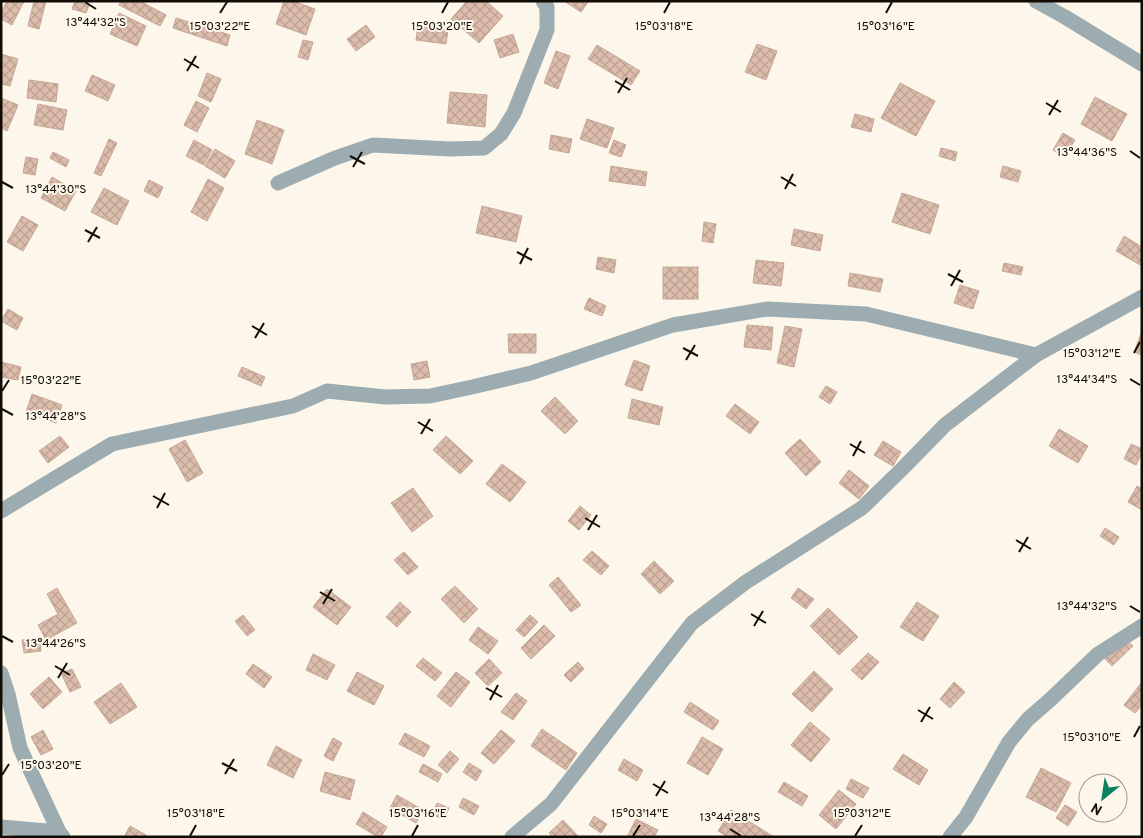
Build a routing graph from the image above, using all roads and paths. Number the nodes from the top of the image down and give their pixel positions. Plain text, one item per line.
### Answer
1 (543, 1) edge
2 (1036, 1) edge
3 (1142, 64) edge
4 (278, 183) dead end
5 (1142, 297) edge
6 (1036, 355) junction
7 (1, 511) edge
8 (1142, 626) edge
9 (1, 673) edge
10 (1, 827) edge
11 (61, 834) edge
12 (512, 837) edge
13 (950, 837) edge

1 - 4 street
2 - 3 street
5 - 6 street
6 - 7 street
6 - 12 street
8 - 13 street
9 - 11 street
10 - 11 street

